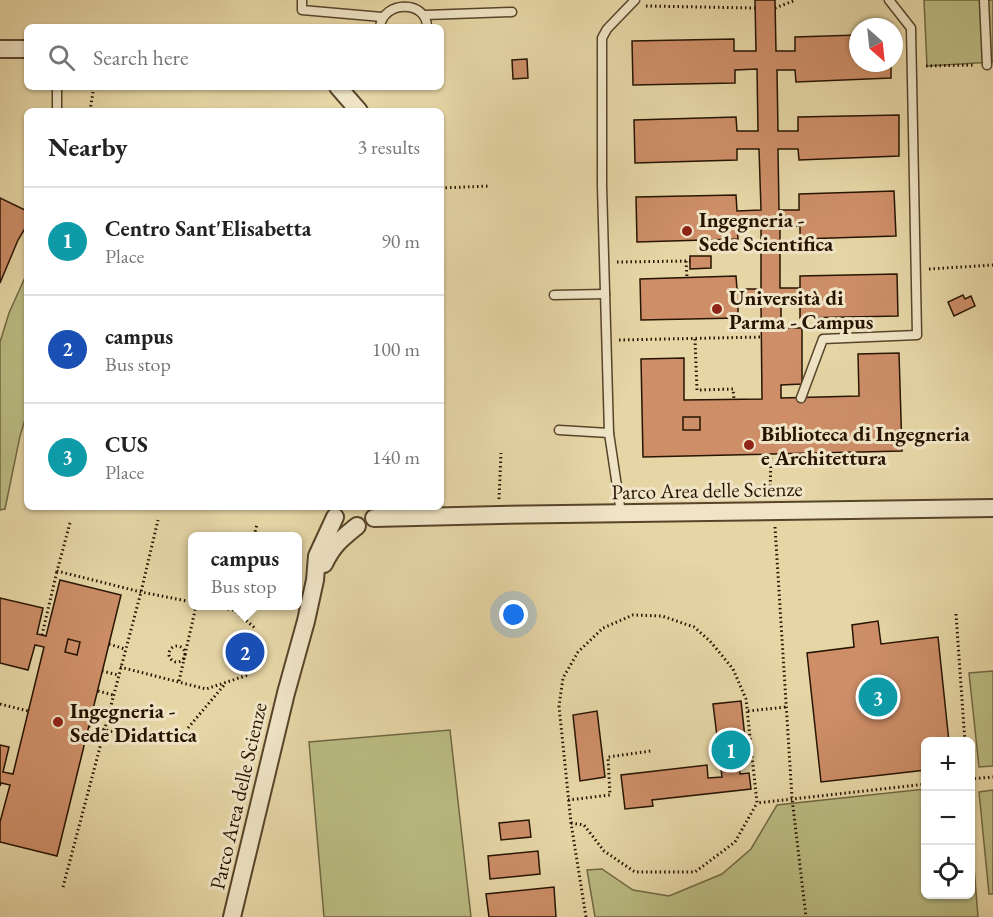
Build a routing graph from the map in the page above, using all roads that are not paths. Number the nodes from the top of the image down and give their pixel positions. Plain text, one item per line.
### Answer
1 (302, 0) edge
2 (889, 0) edge
3 (984, 0) edge
4 (633, 3) edge
5 (512, 12) dead end
6 (425, 15) junction
7 (382, 17) junction
8 (381, 24) edge
9 (426, 24) edge
10 (0, 49) edge
11 (24, 49) edge
12 (987, 65) dead end
13 (57, 90) edge
14 (341, 90) edge
15 (57, 108) edge
16 (356, 108) edge
17 (605, 294) junction
18 (554, 295) dead end
19 (801, 398) dead end
20 (559, 430) dead end
21 (609, 433) junction
22 (993, 508) edge
23 (409, 510) edge
24 (333, 512) edge
25 (378, 513) edge
26 (621, 513) junction
27 (422, 518) junction
28 (357, 526) junction
29 (315, 580) junction
30 (232, 917) edge

1 - 7 lane
2 - 19 lane
3 - 12 lane
4 - 17 lane
5 - 6 lane
6 - 7 lane
6 - 9 lane
7 - 8 lane
10 - 11 street
13 - 15 lane
14 - 16 street
17 - 18 lane
17 - 21 lane
20 - 21 lane
21 - 26 lane
22 - 26 street, Parco Area delle Scienze
23 - 27 street
24 - 28 street
24 - 29 street, Parco Area delle Scienze
25 - 27 street, Parco Area delle Scienze
25 - 28 street, Parco Area delle Scienze
26 - 27 street, Parco Area delle Scienze
28 - 29 street, Parco Area delle Scienze
29 - 30 street, Parco Area delle Scienze

